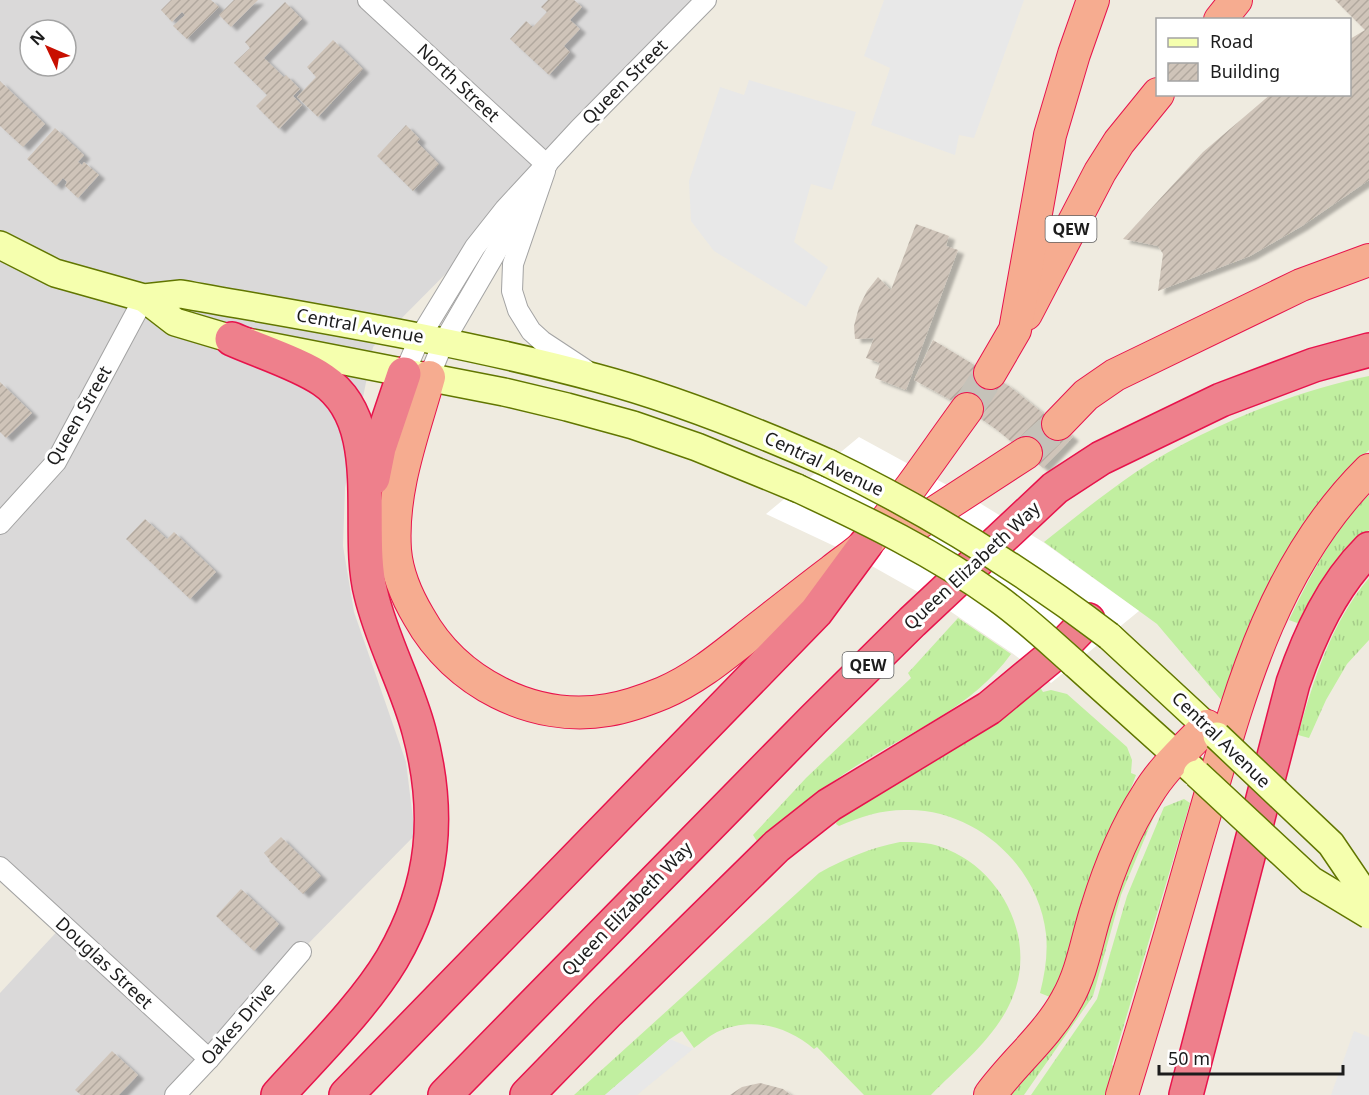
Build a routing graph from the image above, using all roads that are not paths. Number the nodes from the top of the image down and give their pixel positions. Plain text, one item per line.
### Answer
1 (368, 0) edge
2 (706, 0) edge
3 (1094, 0) edge
4 (1236, 0) edge
5 (1222, 18) edge
6 (1149, 105) edge
7 (547, 165) junction
8 (0, 245) edge
9 (1369, 260) edge
10 (144, 298) junction
11 (232, 339) junction
12 (432, 340) junction
13 (1007, 346) junction
14 (1369, 350) edge
15 (990, 373) tunnel mouth
16 (416, 375) junction
17 (598, 378) junction
18 (967, 409) tunnel mouth
19 (1058, 424) tunnel mouth
20 (1026, 453) tunnel mouth
21 (1369, 470) edge
22 (903, 520) junction
23 (0, 524) edge
24 (364, 524) junction
25 (866, 544) junction
26 (1369, 549) edge
27 (816, 612) junction
28 (1098, 628) junction
29 (1066, 656) junction
30 (1212, 731) junction
31 (1188, 765) junction
32 (0, 867) edge
33 (1369, 900) edge
34 (1369, 915) edge
35 (301, 952) dead end
36 (209, 1059) junction
37 (175, 1095) edge
38 (278, 1095) edge
39 (346, 1095) edge
40 (445, 1095) edge
41 (527, 1095) edge
42 (990, 1095) edge
43 (1122, 1095) edge
44 (1186, 1095) edge

1 - 7 street, North Street
2 - 7 street, Queen Street
3 - 13 highway, QEW
4 - 5 highway
6 - 13 highway, QEW
7 - 12 street, Queen Street
7 - 17 street
8 - 10 main road, Central Avenue
9 - 19 highway
10 - 11 main road, Central Avenue
10 - 12 main road, Central Avenue
10 - 23 street, Queen Street
11 - 16 main road, Central Avenue
11 - 24 highway
12 - 16 street, Queen Street
12 - 17 main road, Central Avenue
13 - 15 highway, QEW
14 - 40 highway, Queen Elizabeth Way / QEW
16 - 24 highway
16 - 25 highway
16 - 29 main road, Central Avenue, bridge
17 - 28 main road, Central Avenue, bridge
18 - 22 highway
20 - 22 highway
21 - 43 highway
22 - 25 highway
22 - 27 highway
24 - 38 highway
25 - 27 highway
26 - 44 highway
27 - 39 highway
28 - 29 highway
28 - 30 main road, Central Avenue
29 - 31 main road, Central Avenue
29 - 41 highway
30 - 31 highway
30 - 33 main road, Central Avenue, bridge
31 - 34 main road, Central Avenue, bridge
31 - 42 highway
32 - 36 street, Douglas Street
35 - 36 street, Oakes Drive
36 - 37 street, Oakes Drive

